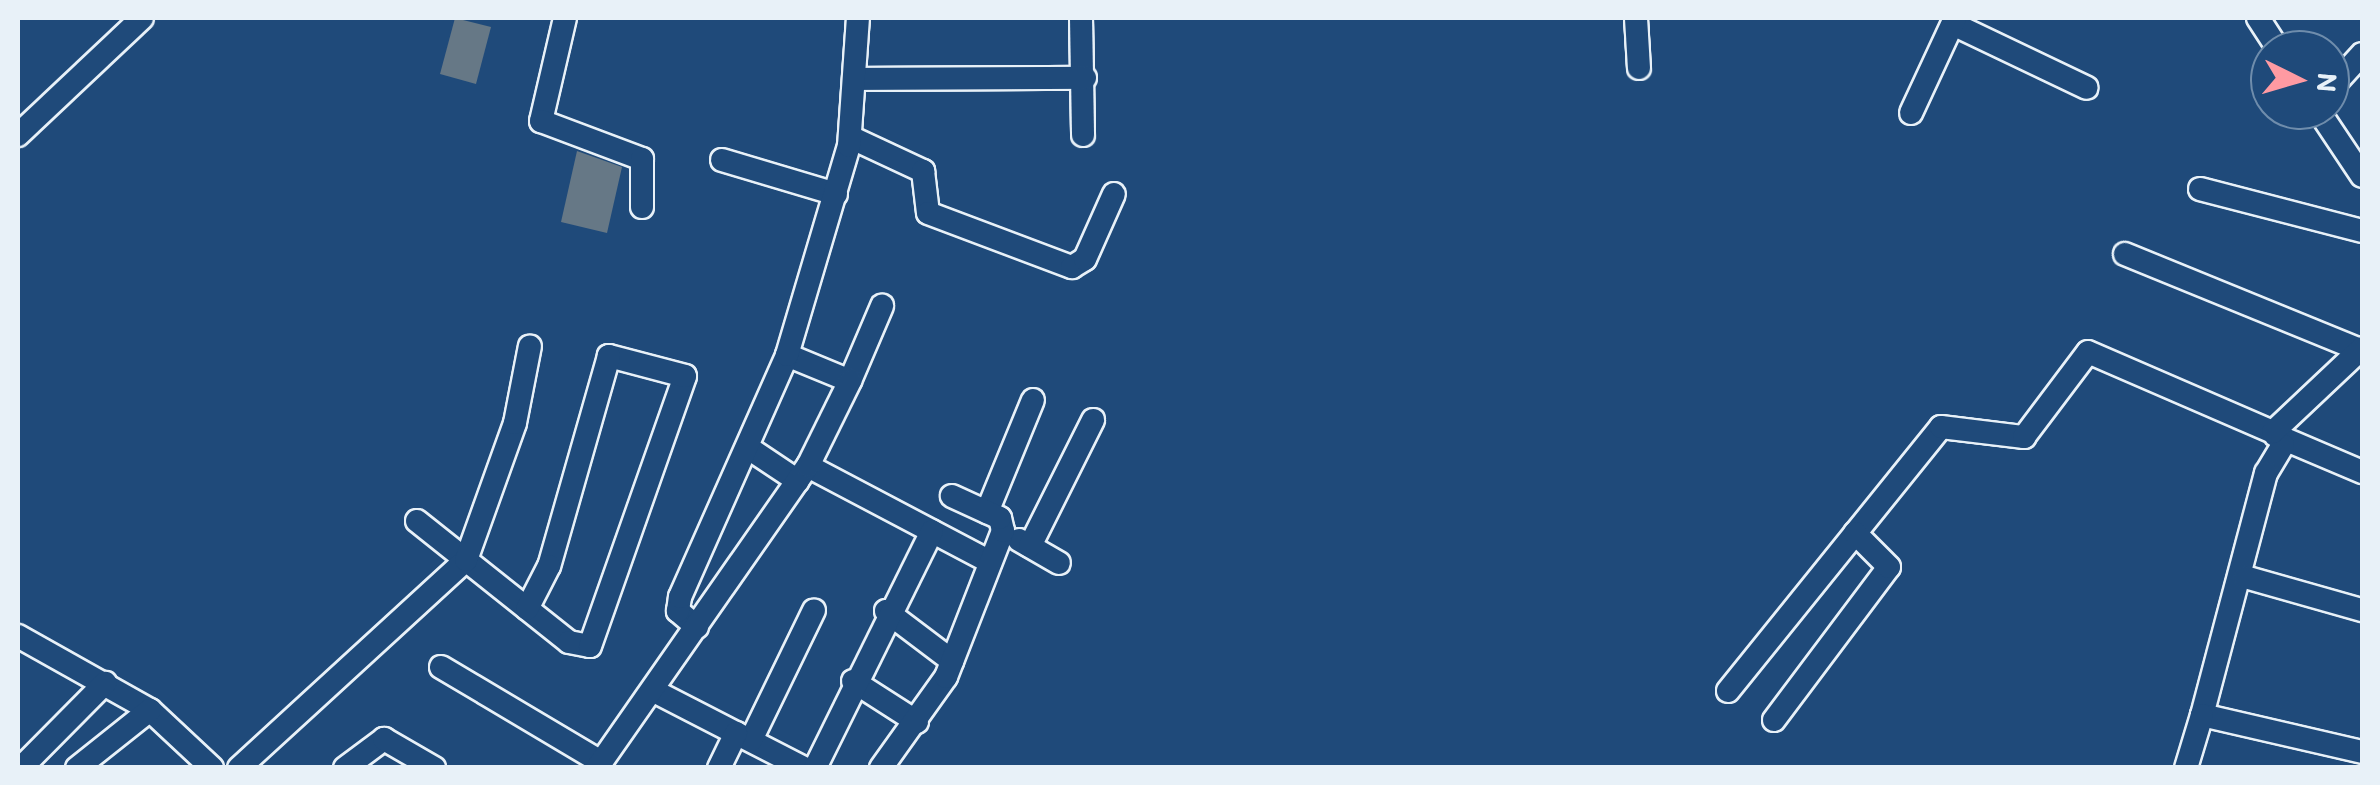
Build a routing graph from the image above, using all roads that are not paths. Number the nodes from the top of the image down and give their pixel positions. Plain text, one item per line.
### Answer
1 (140, 18) edge
2 (565, 18) edge
3 (858, 18) edge
4 (1081, 18) edge
5 (1636, 18) edge
6 (1954, 21) edge
7 (1639, 68) dead end
8 (1084, 78) junction
9 (856, 79) junction
10 (2086, 88) dead end
11 (1911, 113) dead end
12 (2333, 130) edge
13 (1083, 135) dead end
14 (18, 136) edge
15 (850, 137) junction
16 (722, 160) dead end
17 (2360, 167) edge
18 (2200, 189) dead end
19 (836, 194) junction
20 (1114, 194) dead end
21 (642, 207) dead end
22 (2362, 231) edge
23 (2124, 254) dead end
24 (882, 306) dead end
25 (530, 346) dead end
26 (2361, 349) edge
27 (787, 355) junction
28 (850, 382) junction
29 (1032, 400) dead end
30 (1093, 420) dead end
31 (2278, 439) junction
32 (748, 447) junction
33 (2362, 472) edge
34 (803, 474) junction
35 (952, 496) dead end
36 (987, 512) junction
37 (417, 521) dead end
38 (932, 531) junction
39 (1003, 531) junction
40 (1855, 533) junction
41 (1030, 546) junction
42 (466, 560) junction
43 (990, 562) junction
44 (1059, 563) dead end
45 (2244, 577) junction
46 (527, 609) junction
47 (814, 610) dead end
48 (886, 610) junction
49 (2362, 610) edge
50 (697, 627) junction
51 (18, 636) edge
52 (952, 662) junction
53 (441, 668) dead end
54 (852, 681) junction
55 (105, 683) junction
56 (1728, 691) dead end
57 (654, 692) junction
58 (150, 710) junction
59 (2202, 715) junction
60 (1774, 720) dead end
61 (917, 722) junction
62 (744, 736) junction
63 (2362, 752) edge
64 (22, 762) edge
65 (599, 765) edge
66 (346, 767) edge
67 (77, 768) edge
68 (212, 768) edge
69 (239, 768) edge
70 (434, 768) edge
71 (720, 768) edge
72 (804, 768) edge
73 (814, 768) edge
74 (881, 768) edge
75 (2186, 768) edge

1 - 14 street
2 - 21 street
3 - 9 street
4 - 8 street
5 - 7 street
6 - 10 street
6 - 11 street
8 - 9 street
8 - 13 street
9 - 15 street
12 - 17 street
15 - 19 street
15 - 20 street
16 - 19 street
18 - 22 street
19 - 27 street
23 - 26 street
24 - 28 street
25 - 42 street
26 - 31 street
27 - 28 street
27 - 32 street
28 - 34 street
29 - 36 street
30 - 41 street
31 - 33 street
31 - 40 street
31 - 45 street
32 - 34 street
32 - 50 street
34 - 38 street
34 - 50 street
35 - 36 street
36 - 39 street
37 - 42 street
38 - 43 street
38 - 48 street
39 - 41 street
39 - 43 street
40 - 56 street
40 - 60 street
41 - 44 street
42 - 46 street
42 - 69 street
43 - 52 street
45 - 49 street
45 - 59 street
46 - 46 street
47 - 62 street
48 - 52 street
48 - 54 street
50 - 57 street
51 - 55 street
52 - 61 street
53 - 65 street
54 - 61 street
54 - 73 street
55 - 58 street
55 - 64 street
57 - 62 street
57 - 65 street
58 - 67 street
58 - 68 street
59 - 63 street
59 - 75 street
61 - 74 street
62 - 71 street
62 - 72 street
66 - 70 street

